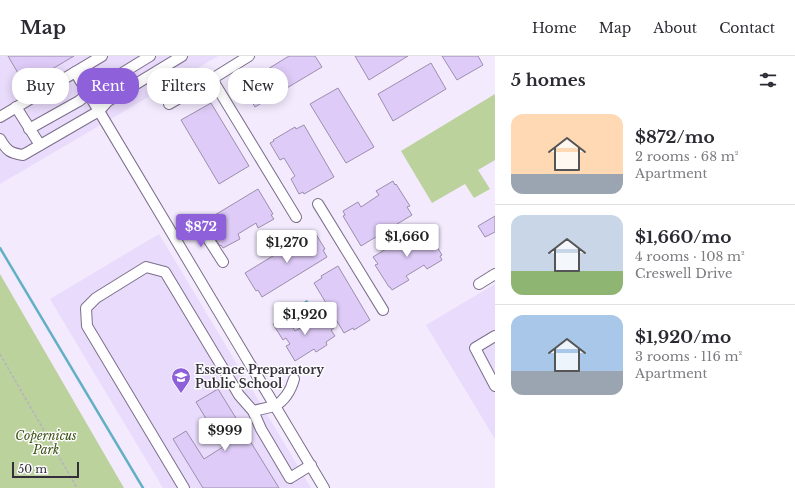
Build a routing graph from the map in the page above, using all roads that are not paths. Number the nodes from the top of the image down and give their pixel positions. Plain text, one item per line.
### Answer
1 (102, 56) edge
2 (150, 56) edge
3 (182, 56) edge
4 (250, 56) edge
5 (130, 68) edge
6 (75, 72) junction
7 (220, 74) edge
8 (77, 75) edge
9 (220, 92) edge
10 (77, 102) edge
11 (95, 104) edge
12 (16, 107) junction
13 (99, 110) junction
14 (0, 117) edge
15 (29, 129) junction
16 (0, 140) edge
17 (40, 145) junction
18 (318, 204) dead end
19 (296, 218) dead end
20 (198, 223) dead end
21 (223, 262) dead end
22 (495, 274) edge
23 (479, 284) dead end
24 (383, 310) dead end
25 (495, 336) edge
26 (294, 379) dead end
27 (495, 386) edge
28 (274, 406) junction
29 (253, 411) junction
30 (310, 465) junction
31 (184, 488) edge
32 (324, 488) edge

1 - 6 street
2 - 5 street
3 - 13 street
4 - 7 street
6 - 8 street
6 - 12 street
9 - 19 street
10 - 15 street
11 - 13 street
12 - 14 street
12 - 15 street
13 - 17 street
13 - 28 street
15 - 17 street
16 - 17 street
18 - 24 street
20 - 21 street
22 - 23 street
25 - 27 street
26 - 28 street
28 - 29 street
28 - 30 street
29 - 30 street
29 - 31 street
30 - 32 street

